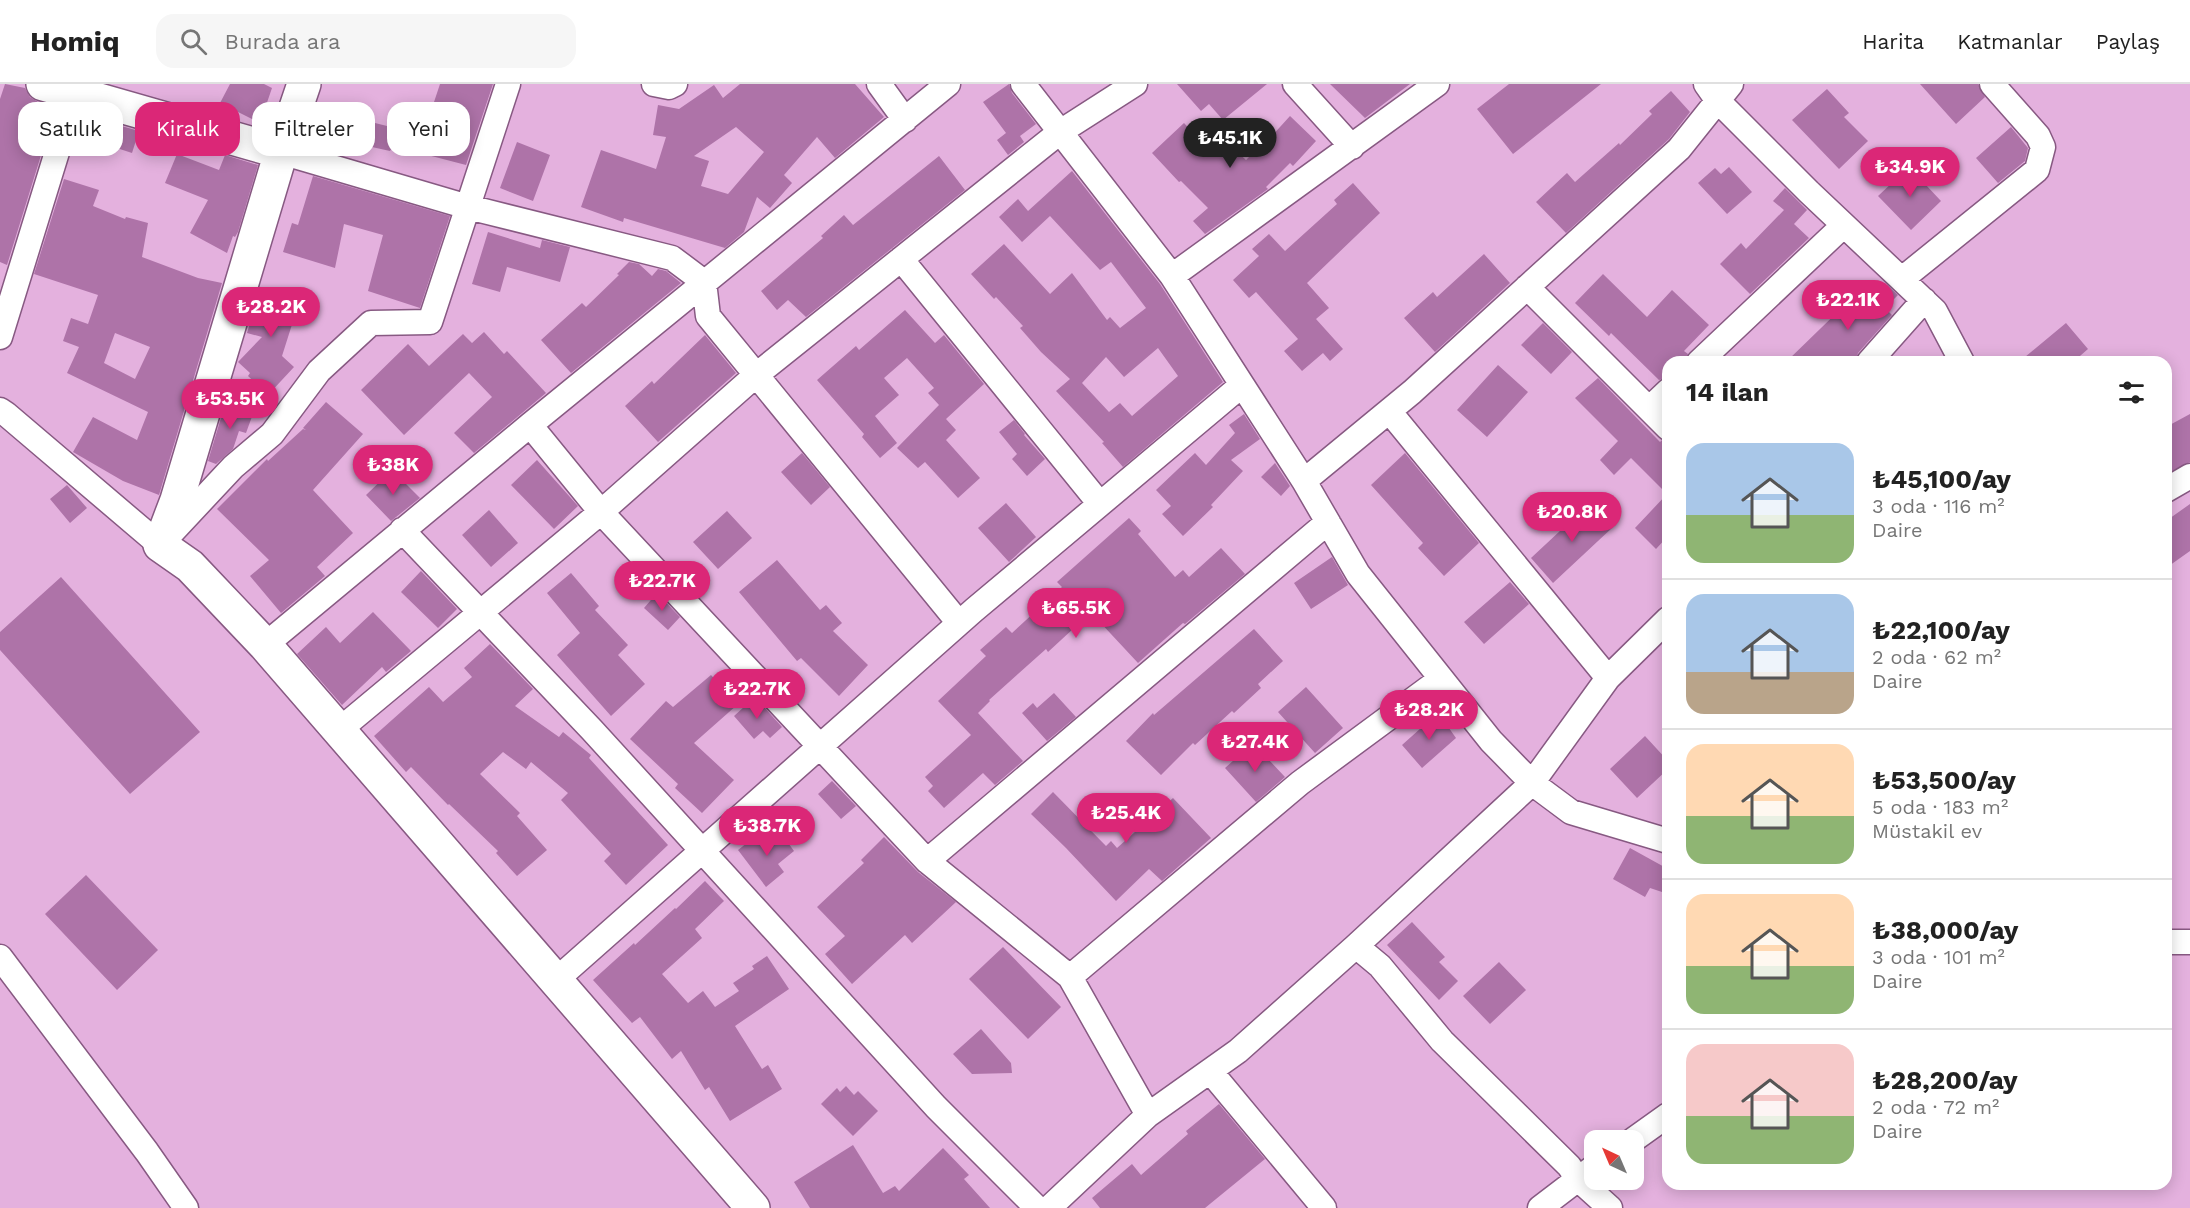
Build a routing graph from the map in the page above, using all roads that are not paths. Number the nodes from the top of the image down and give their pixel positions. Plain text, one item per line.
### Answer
1 (43, 84) edge
2 (304, 84) edge
3 (508, 84) edge
4 (654, 84) edge
5 (675, 84) edge
6 (879, 84) edge
7 (948, 84) edge
8 (1023, 84) edge
9 (1135, 84) edge
10 (1295, 84) edge
11 (1437, 84) edge
12 (1992, 84) edge
13 (76, 88) edge
14 (1718, 90) edge
15 (298, 102) edge
16 (905, 120) junction
17 (1060, 132) junction
18 (252, 143) edge
19 (1352, 147) junction
20 (280, 156) edge
21 (295, 156) edge
22 (468, 207) junction
23 (1845, 225) junction
24 (901, 259) junction
25 (1172, 276) junction
26 (1902, 279) junction
27 (704, 282) junction
28 (1527, 287) junction
29 (1924, 300) junction
30 (0, 337) edge
31 (1705, 356) edge
32 (1874, 356) edge
33 (1959, 356) edge
34 (755, 376) junction
35 (1242, 385) junction
36 (1662, 397) edge
37 (1649, 409) junction
38 (0, 411) edge
39 (1389, 411) junction
40 (1662, 422) edge
41 (530, 425) junction
42 (2190, 476) edge
43 (1304, 481) junction
44 (2172, 486) edge
45 (1100, 504) junction
46 (601, 512) junction
47 (1328, 522) junction
48 (402, 530) junction
49 (160, 545) junction
50 (479, 613) junction
51 (959, 623) junction
52 (1662, 628) edge
53 (266, 645) junction
54 (1608, 678) junction
55 (1441, 679) junction
56 (338, 731) junction
57 (819, 747) junction
58 (1532, 783) junction
59 (1662, 840) edge
60 (703, 852) junction
61 (927, 861) junction
62 (2172, 942) edge
63 (2190, 942) edge
64 (1356, 946) junction
65 (0, 957) edge
66 (1070, 977) junction
67 (556, 980) junction
68 (1210, 1071) junction
69 (1148, 1115) junction
70 (1662, 1119) edge
71 (1644, 1132) edge
72 (1584, 1172) edge
73 (1584, 1175) edge
74 (1598, 1190) edge
75 (1051, 1206) edge
76 (186, 1208) edge
77 (753, 1208) edge
78 (1324, 1208) edge
79 (1540, 1208) edge
80 (1610, 1208) edge

1 - 13 street
2 - 15 street
3 - 22 street
4 - 5 street
6 - 16 street
7 - 16 street
8 - 17 street
9 - 17 street
10 - 19 street
11 - 19 street
12 - 26 street
13 - 18 street
13 - 30 street
14 - 23 street
14 - 28 street
16 - 27 street
17 - 24 street
17 - 25 street
19 - 25 street
20 - 49 street
21 - 22 street
22 - 27 street
22 - 49 street
23 - 26 street
23 - 31 street
24 - 34 street
24 - 45 street
25 - 35 street
26 - 29 street
27 - 34 street
27 - 41 street
28 - 37 street
28 - 39 street
29 - 32 street
29 - 33 street
34 - 46 street
34 - 51 street
35 - 43 street
35 - 45 street
36 - 37 street
37 - 40 street
38 - 49 street
39 - 43 street
39 - 54 street
41 - 46 street
41 - 48 street
42 - 44 street
43 - 47 street
45 - 51 street
46 - 50 street
46 - 57 street
47 - 55 street
47 - 61 street
48 - 50 street
48 - 53 street
49 - 53 street
50 - 56 street
50 - 60 street
51 - 57 street
52 - 54 street
53 - 56 street
54 - 58 street
55 - 58 street
55 - 66 street
56 - 67 street
57 - 60 street
57 - 61 street
58 - 59 street
58 - 64 street
60 - 67 street
60 - 75 street
61 - 66 street
62 - 63 street
64 - 68 street
64 - 72 street
65 - 76 street
66 - 69 street
67 - 77 street
68 - 69 street
68 - 78 street
69 - 75 street
70 - 71 street
73 - 79 street
74 - 80 street

